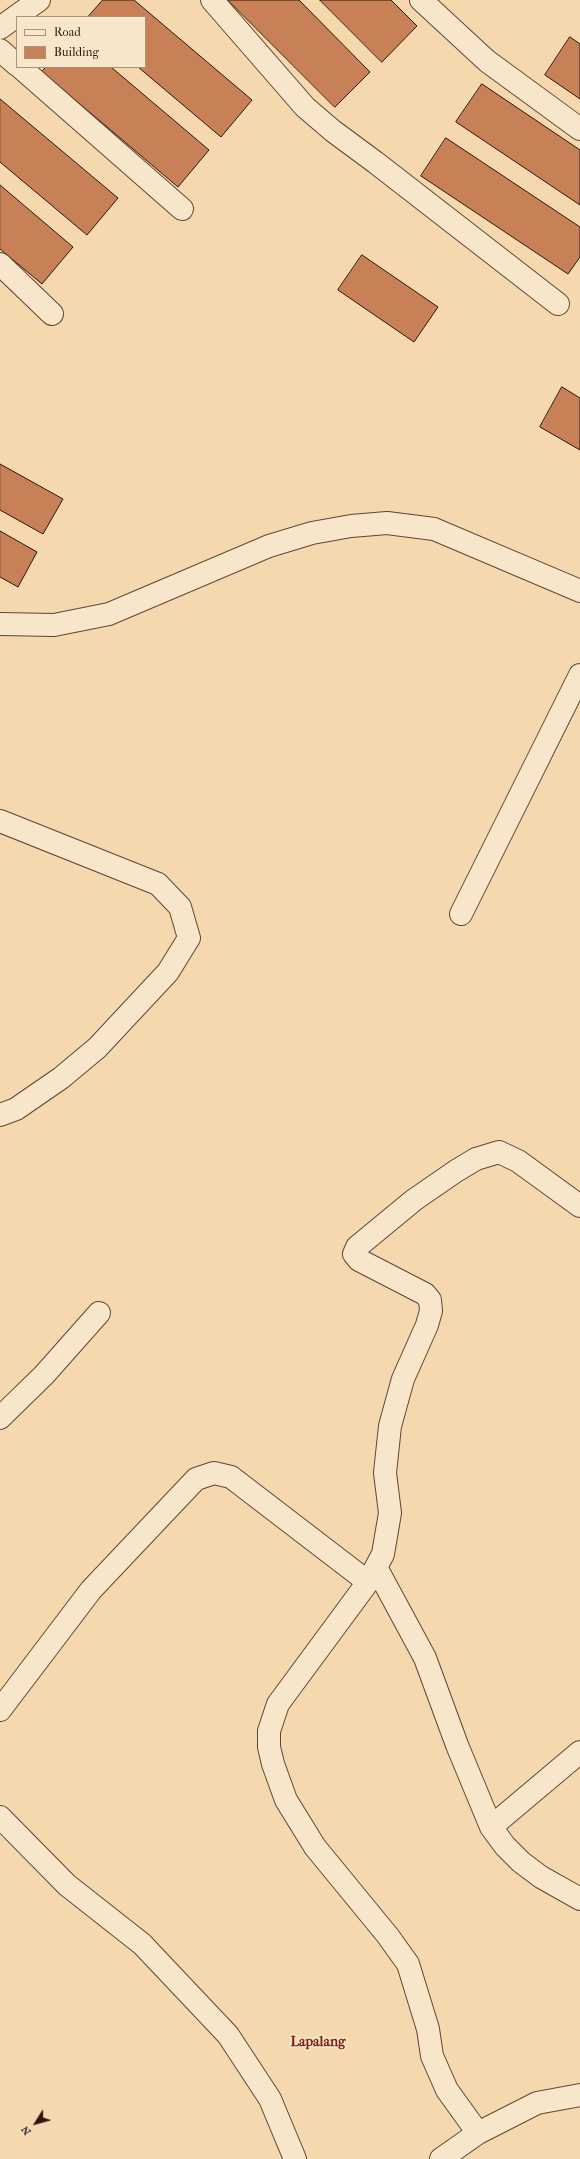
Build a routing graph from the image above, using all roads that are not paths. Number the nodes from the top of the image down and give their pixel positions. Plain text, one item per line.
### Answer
1 (39, 0) edge
2 (212, 0) edge
3 (421, 0) edge
4 (17, 16) edge
5 (16, 17) edge
6 (0, 28) edge
7 (0, 50) edge
8 (16, 64) edge
9 (21, 68) edge
10 (580, 128) edge
11 (182, 209) dead end
12 (0, 264) edge
13 (558, 304) dead end
14 (52, 314) dead end
15 (580, 591) edge
16 (0, 624) edge
17 (580, 674) edge
18 (0, 821) edge
19 (461, 914) dead end
20 (0, 1115) edge
21 (580, 1206) edge
22 (99, 1313) dead end
23 (0, 1418) edge
24 (372, 1576) junction
25 (0, 1710) edge
26 (580, 1752) edge
27 (0, 1817) edge
28 (491, 1827) junction
29 (580, 1899) edge
30 (580, 2095) edge
31 (478, 2133) junction
32 (295, 2159) edge
33 (441, 2159) edge

1 - 4 street
2 - 13 street
3 - 10 street
5 - 6 street
7 - 8 street
9 - 11 street
12 - 14 street
15 - 16 street
17 - 19 street
18 - 20 street
21 - 24 street
22 - 23 street
24 - 25 street
24 - 28 street
24 - 31 street
26 - 28 street
27 - 32 street
28 - 29 street
30 - 31 street
31 - 33 street

